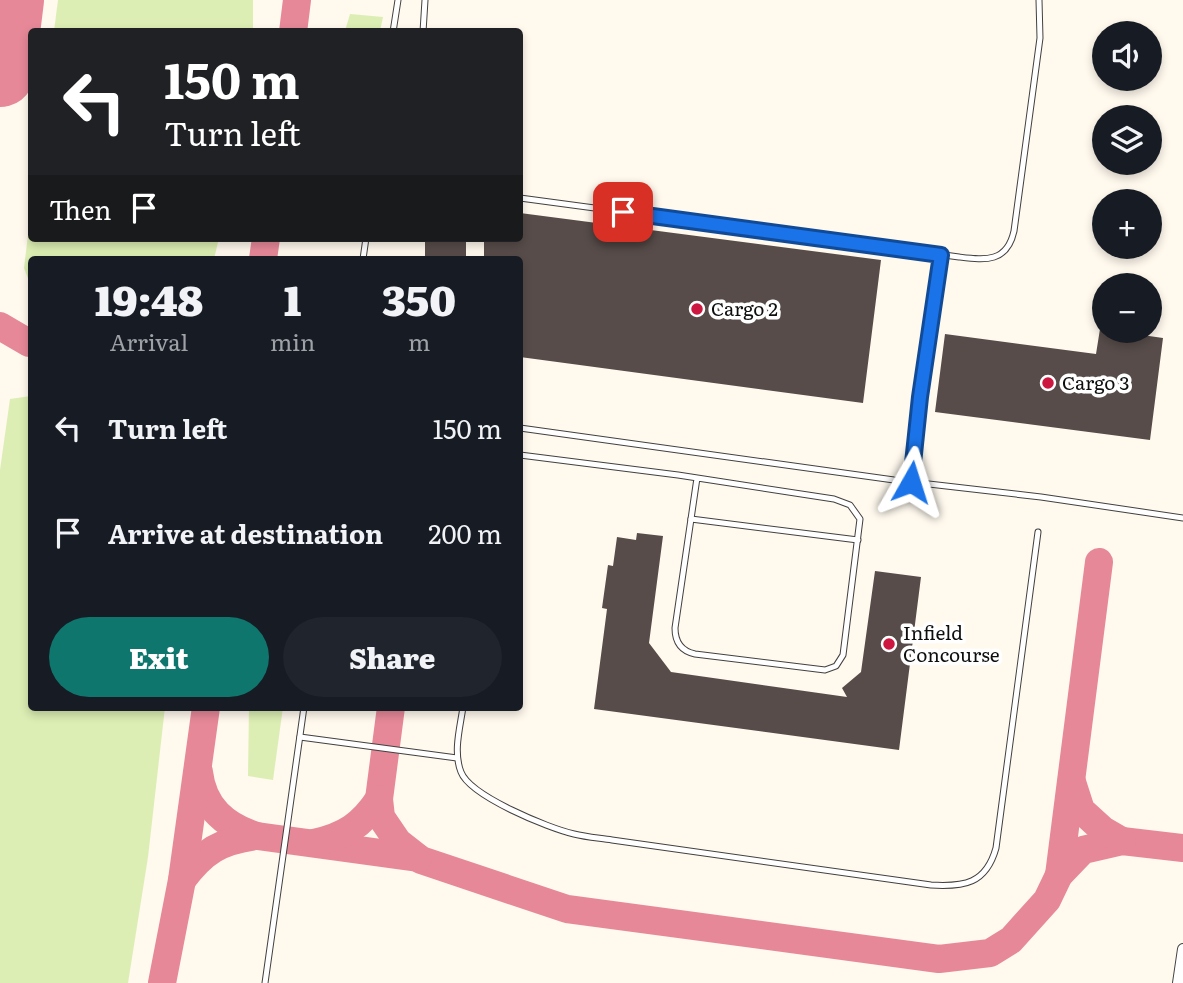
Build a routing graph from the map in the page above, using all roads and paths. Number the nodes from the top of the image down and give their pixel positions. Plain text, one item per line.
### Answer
1 (398, 0) edge
2 (425, 0) edge
3 (1039, 0) edge
4 (394, 28) edge
5 (423, 28) edge
6 (523, 198) edge
7 (941, 255) junction
8 (523, 428) edge
9 (523, 454) edge
10 (697, 478) junction
11 (911, 482) junction
12 (1183, 518) edge
13 (691, 519) junction
14 (1038, 532) dead end
15 (858, 540) junction
16 (303, 711) edge
17 (463, 711) edge
18 (300, 737) junction
19 (457, 758) junction
20 (1183, 949) edge
21 (265, 983) edge
22 (1178, 983) edge

1 - 4 lane
2 - 5 lane
3 - 7 lane
6 - 7 lane
7 - 11 lane
8 - 11 lane
9 - 10 lane
10 - 13 lane
10 - 15 lane
11 - 12 lane
13 - 15 lane
13 - 15 lane
14 - 19 lane
16 - 18 lane
17 - 19 lane
18 - 19 lane
18 - 21 lane
20 - 22 street

